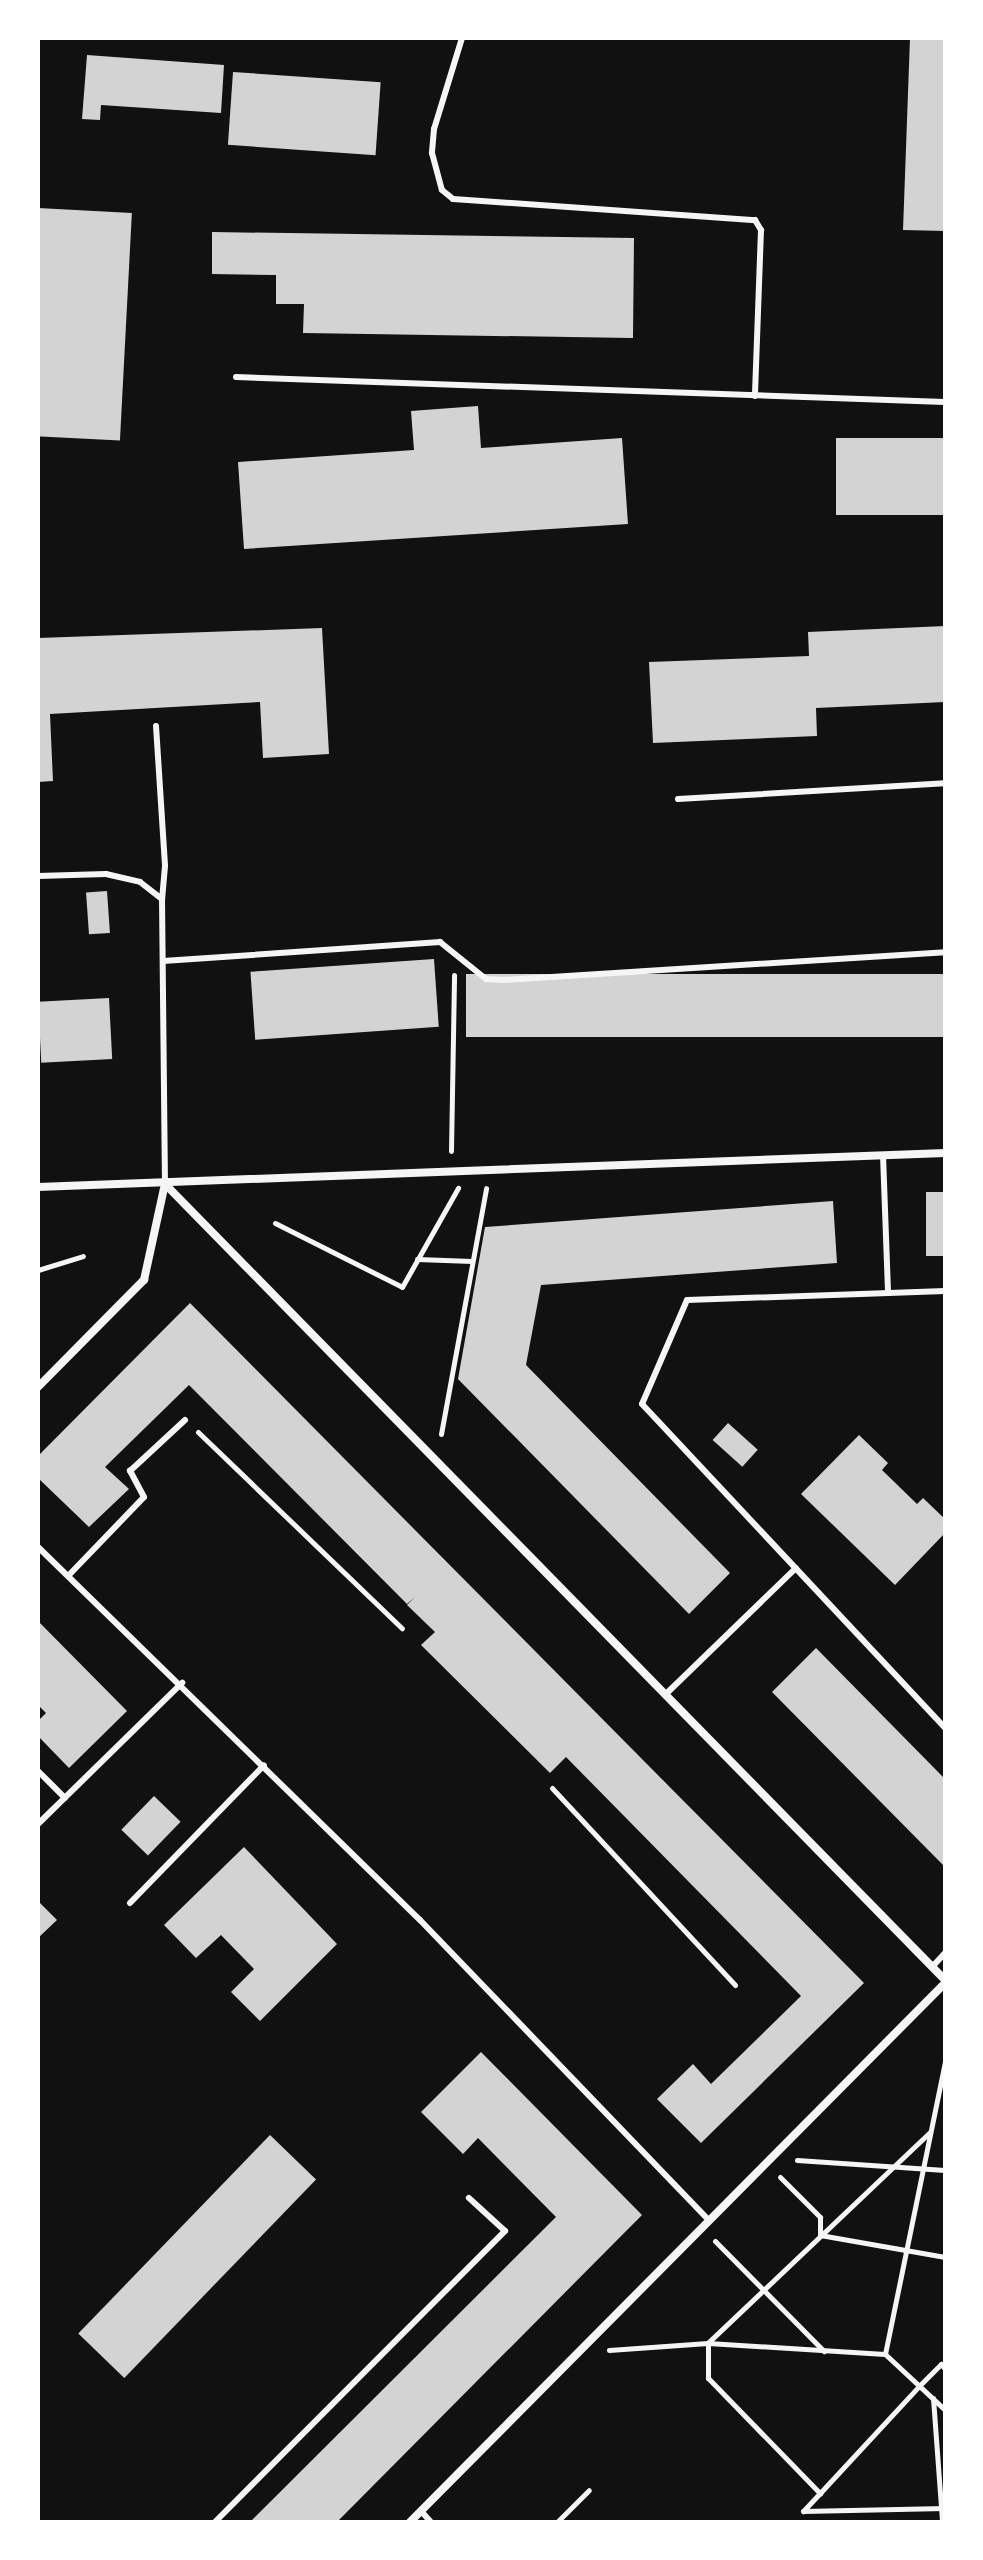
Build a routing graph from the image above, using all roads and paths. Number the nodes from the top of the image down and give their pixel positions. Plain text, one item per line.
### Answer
1 (462, 38) edge
2 (236, 377) dead end
3 (755, 396) junction
4 (945, 402) edge
5 (156, 726) dead end
6 (945, 783) edge
7 (678, 799) dead end
8 (38, 876) edge
9 (162, 899) junction
10 (945, 952) edge
11 (455, 954) junction
12 (163, 961) junction
13 (451, 1151) dead end
14 (945, 1153) edge
15 (883, 1155) junction
16 (487, 1183) dead end
17 (165, 1184) junction
18 (461, 1184) dead end
19 (38, 1187) edge
20 (275, 1223) dead end
21 (83, 1256) dead end
22 (417, 1259) junction
23 (472, 1261) junction
24 (38, 1270) edge
25 (945, 1291) edge
26 (888, 1293) junction
27 (38, 1387) edge
28 (185, 1420) joint
29 (441, 1434) dead end
30 (38, 1547) edge
31 (796, 1568) junction
32 (69, 1575) junction
33 (402, 1628) dead end
34 (182, 1683) junction
35 (668, 1692) junction
36 (945, 1728) edge
37 (264, 1765) junction
38 (38, 1771) edge
39 (552, 1788) dead end
40 (65, 1798) junction
41 (38, 1824) edge
42 (130, 1903) dead end
43 (945, 1953) edge
44 (932, 1967) junction
45 (945, 1982) edge
46 (735, 1985) dead end
47 (945, 2061) edge
48 (942, 2093) edge
49 (930, 2132) junction
50 (797, 2160) dead end
51 (892, 2167) junction
52 (922, 2169) junction
53 (945, 2170) edge
54 (780, 2177) dead end
55 (469, 2198) dead end
56 (709, 2220) junction
57 (820, 2235) junction
58 (715, 2241) dead end
59 (905, 2252) junction
60 (945, 2257) edge
61 (763, 2290) junction
62 (708, 2343) junction
63 (608, 2350) dead end
64 (825, 2352) junction
65 (885, 2354) junction
66 (945, 2369) edge
67 (920, 2385) junction
68 (933, 2398) junction
69 (945, 2410) edge
70 (589, 2490) dead end
71 (820, 2493) junction
72 (943, 2508) edge
73 (421, 2511) junction
74 (215, 2522) edge
75 (410, 2522) edge
76 (431, 2522) edge
77 (557, 2522) edge
78 (942, 2522) edge

1 - 3 lane
2 - 3 lane
3 - 4 lane
5 - 9 lane
6 - 7 lane
8 - 9 lane
9 - 12 lane
10 - 11 lane
11 - 12 lane
11 - 13 path
12 - 17 lane
14 - 15 street
15 - 17 street
15 - 26 lane
16 - 23 path
17 - 19 street
17 - 27 street
17 - 35 street
18 - 22 path
20 - 22 path
21 - 24 path
22 - 23 path
23 - 29 path
25 - 26 lane
26 - 31 lane
28 - 32 lane
28 - 33 path
30 - 32 lane
31 - 35 lane
31 - 36 lane
32 - 34 lane
34 - 37 lane
34 - 40 lane
35 - 44 street
37 - 42 lane
37 - 56 lane
38 - 40 lane
39 - 46 path
40 - 41 lane
43 - 44 lane
44 - 45 street
45 - 56 street
47 - 48 path
48 - 49 path
49 - 51 path
49 - 52 path
50 - 51 path
51 - 52 path
51 - 57 path
52 - 53 path
52 - 59 path
54 - 57 path
55 - 74 lane
56 - 73 street
57 - 59 path
57 - 61 path
58 - 61 path
59 - 60 path
59 - 65 path
61 - 62 path
61 - 64 path
62 - 63 path
62 - 64 path
62 - 71 path
64 - 65 path
65 - 67 path
66 - 67 path
67 - 68 path
67 - 71 path
68 - 69 path
68 - 72 path
70 - 77 path
71 - 72 path
72 - 78 path
73 - 75 street
73 - 76 lane

